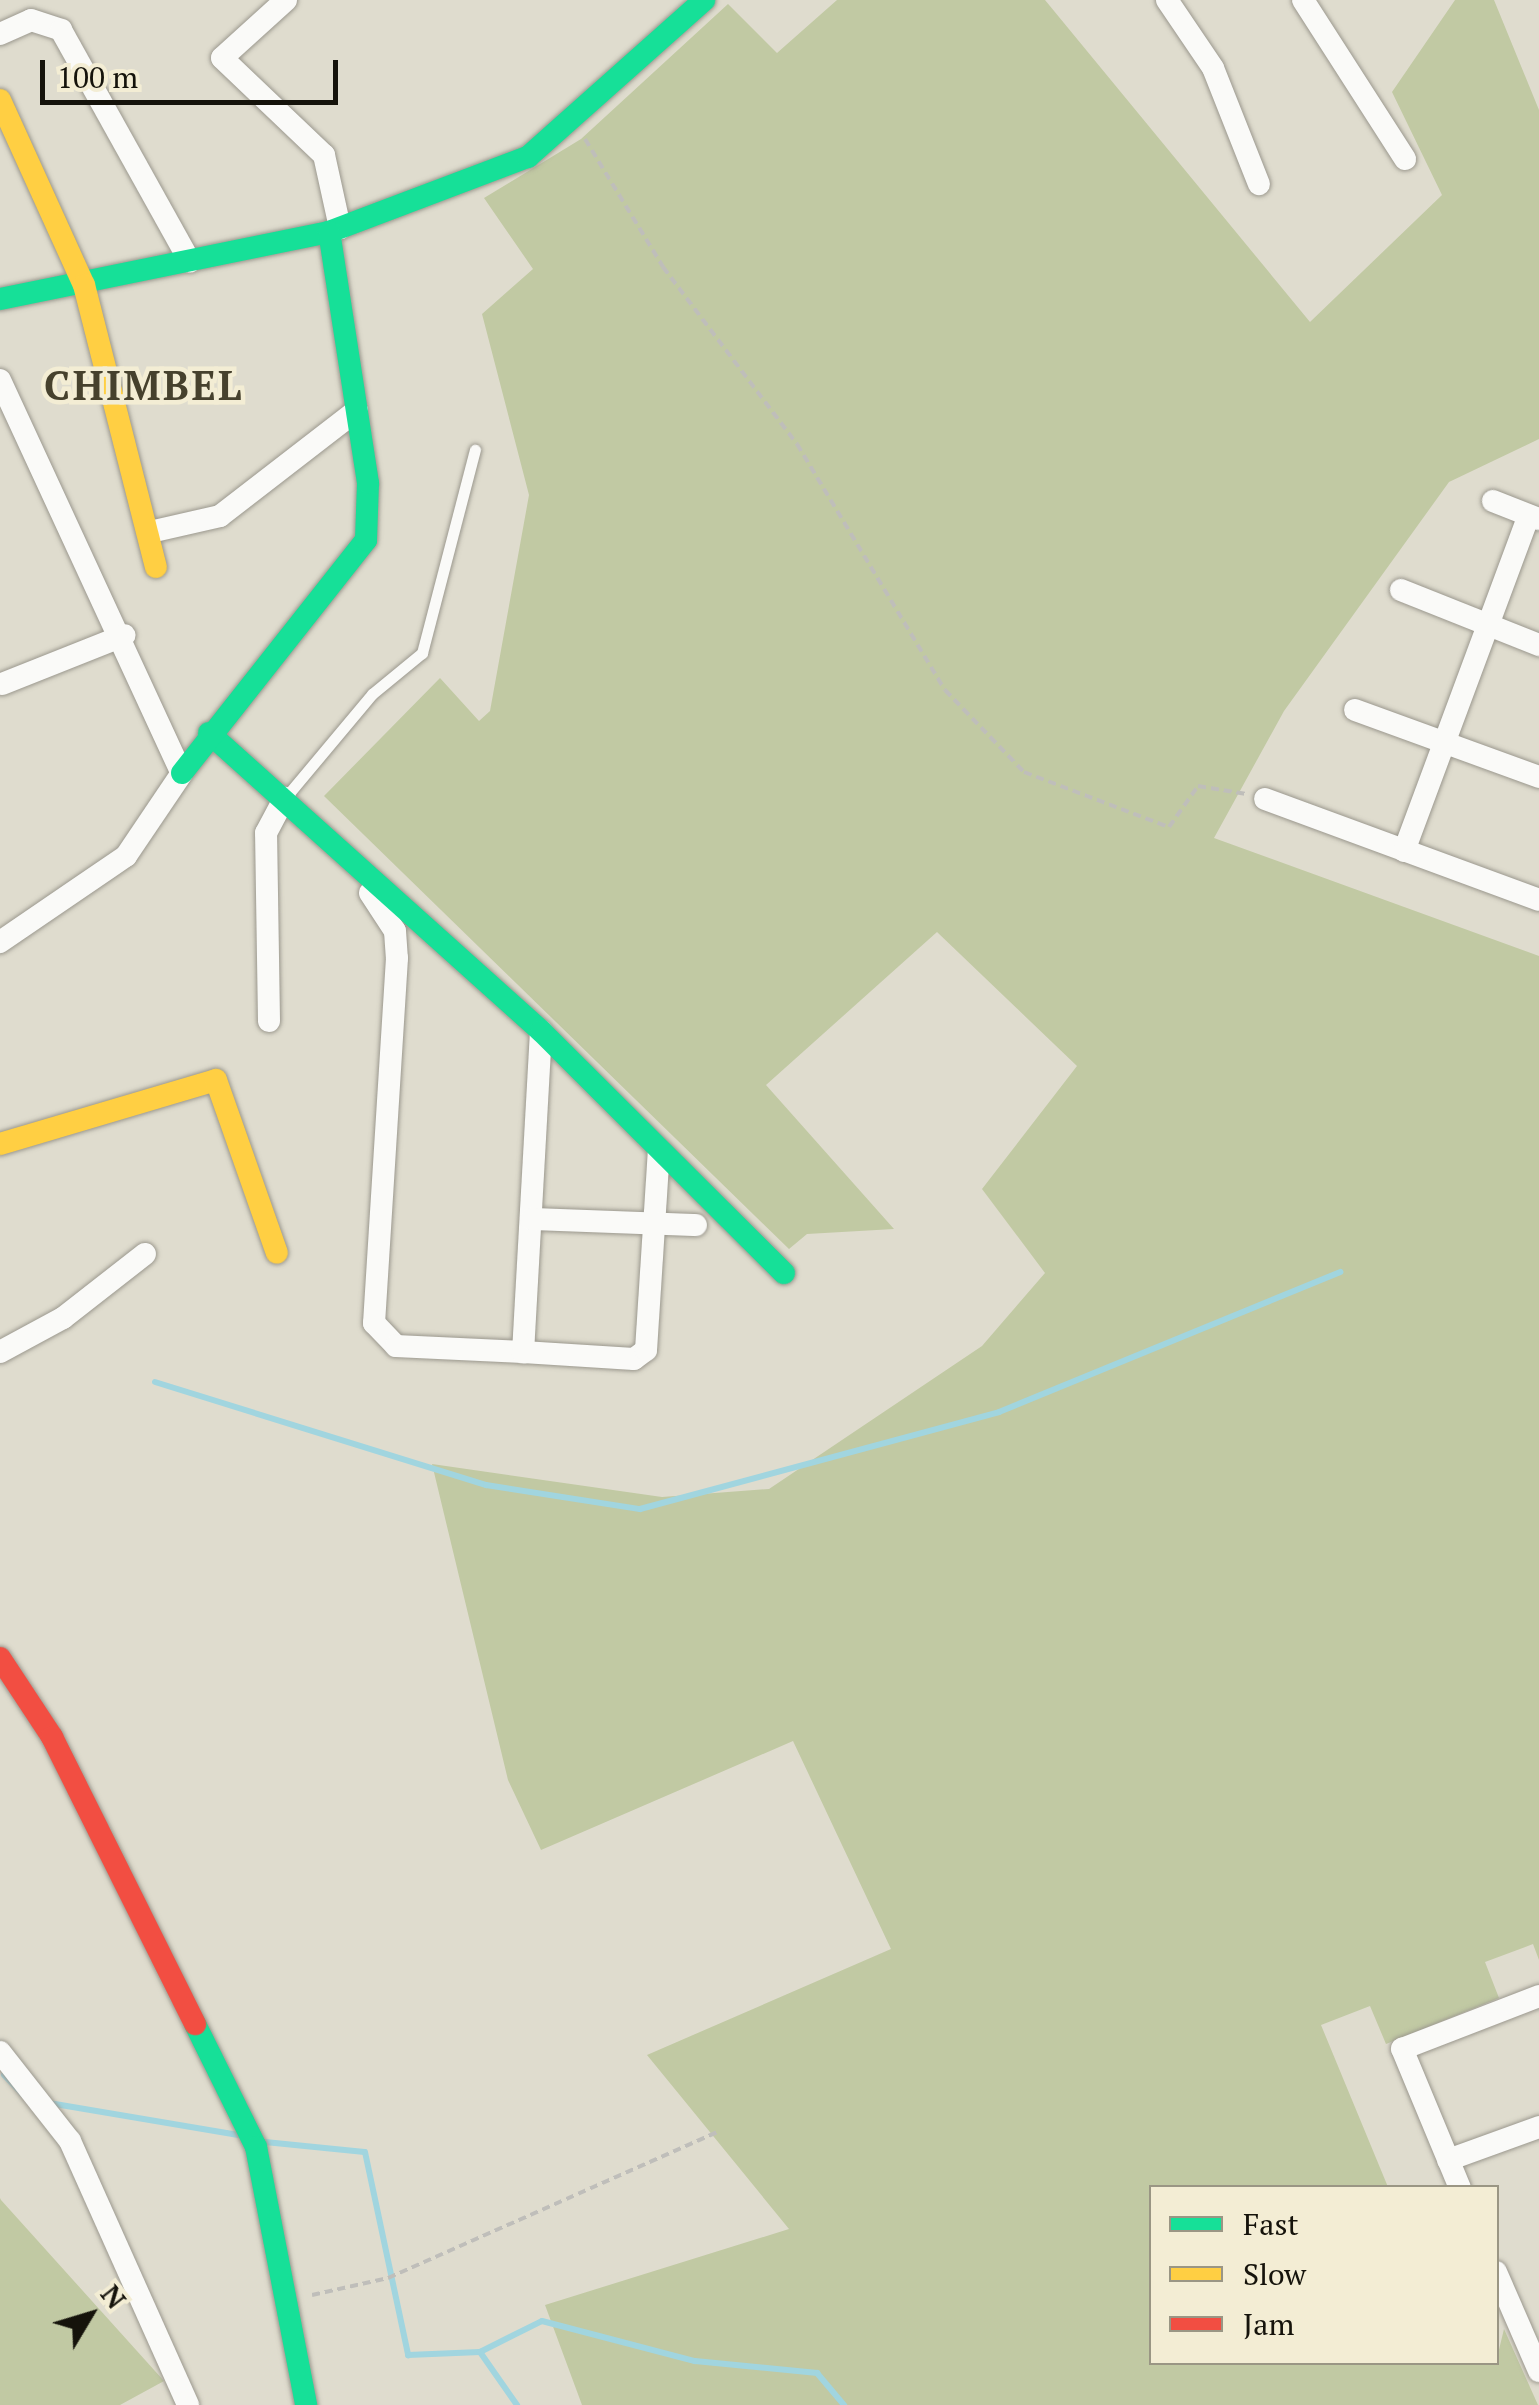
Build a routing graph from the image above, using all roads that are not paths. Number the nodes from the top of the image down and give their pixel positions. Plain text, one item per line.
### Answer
1 (286, 0) edge
2 (704, 0) edge
3 (1167, 0) edge
4 (1303, 0) edge
5 (0, 34) edge
6 (0, 100) edge
7 (1405, 159) dead end
8 (1259, 184) dead end
9 (335, 230) junction
10 (190, 262) junction
11 (84, 285) junction
12 (0, 298) edge
13 (0, 380) edge
14 (357, 410) junction
15 (475, 450) dead end
16 (1493, 501) dead end
17 (1534, 517) edge
18 (150, 532) junction
19 (156, 567) dead end
20 (1402, 590) dead end
21 (1491, 627) junction
22 (125, 635) junction
23 (1539, 645) edge
24 (2, 684) edge
25 (1355, 710) dead end
26 (209, 733) junction
27 (1447, 742) junction
28 (182, 773) junction
29 (1539, 777) edge
30 (285, 798) junction
31 (1265, 799) road end
32 (347, 851) junction
33 (1404, 851) junction
34 (1539, 900) edge
35 (5, 928) edge
36 (269, 1021) dead end
37 (542, 1031) junction
38 (0, 1144) edge
39 (660, 1149) junction
40 (531, 1219) junction
41 (696, 1224) dead end
42 (656, 1225) junction
43 (277, 1252) dead end
44 (145, 1254) dead end
45 (784, 1273) dead end
46 (0, 1352) edge
47 (523, 1352) junction
48 (0, 1658) edge
49 (1539, 1996) edge
50 (0, 2052) edge
51 (1539, 2127) edge
52 (1448, 2160) junction
53 (1459, 2185) edge
54 (1499, 2279) edge
55 (1539, 2371) edge
56 (188, 2405) edge
57 (306, 2405) edge

1 - 9 street
2 - 9 street
3 - 8 street
4 - 7 street
5 - 10 street
6 - 11 street
9 - 10 street
9 - 14 street
10 - 11 street
11 - 12 street
11 - 18 street
13 - 22 street
14 - 18 street
14 - 26 street
15 - 30 lane
16 - 17 street
17 - 21 street
18 - 19 street
20 - 21 street
21 - 23 street
21 - 27 street
22 - 24 street
22 - 28 street
25 - 27 street
26 - 28 street
26 - 30 street
27 - 29 street
27 - 33 street
28 - 35 street
30 - 32 street
30 - 36 street
31 - 33 street
32 - 37 street
32 - 47 street
33 - 34 street
37 - 39 street
37 - 40 street
38 - 43 street
39 - 42 street
39 - 45 street
40 - 42 street
40 - 47 street
41 - 42 street
42 - 47 street
44 - 46 street
48 - 57 street
49 - 52 street
50 - 56 street
51 - 52 street
52 - 53 street
54 - 55 street

